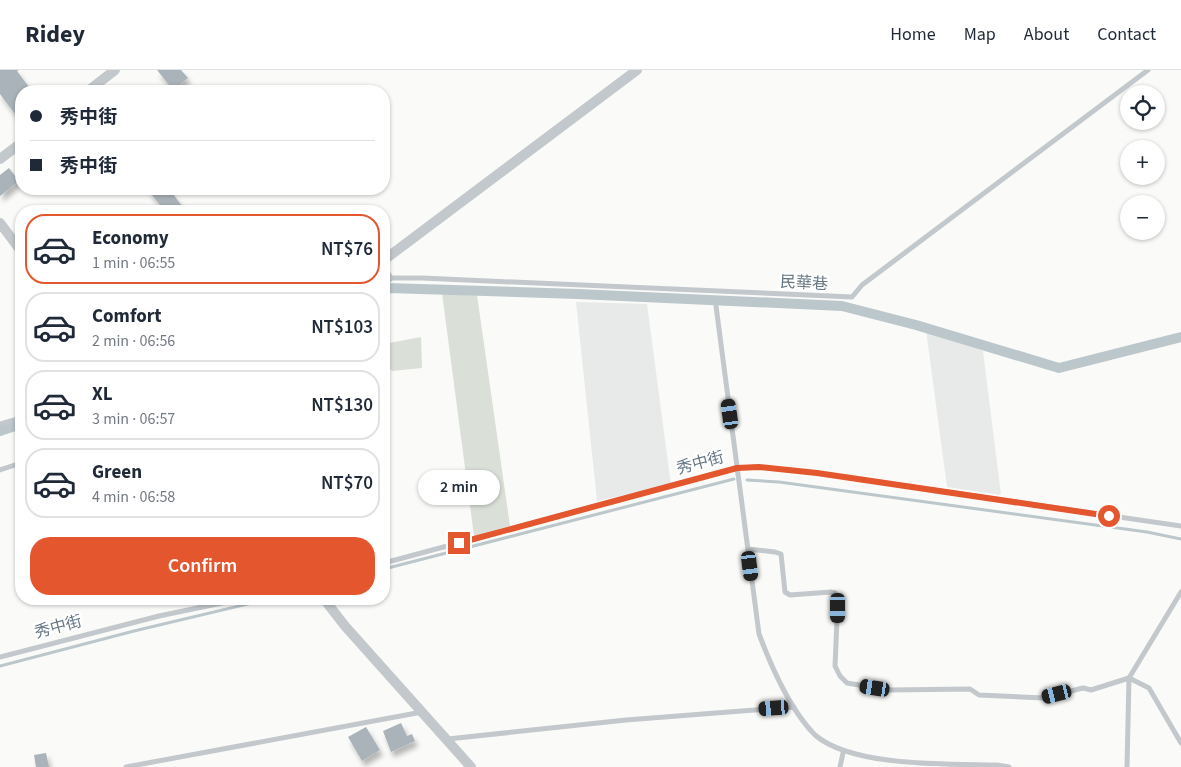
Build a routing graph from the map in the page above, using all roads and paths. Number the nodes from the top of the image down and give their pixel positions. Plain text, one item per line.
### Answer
1 (116, 70) edge
2 (636, 70) edge
3 (1148, 70) edge
4 (96, 85) edge
5 (15, 148) edge
6 (0, 159) edge
7 (0, 223) edge
8 (15, 243) edge
9 (390, 255) edge
10 (390, 277) edge
11 (716, 306) dead end
12 (15, 420) edge
13 (0, 424) edge
14 (15, 465) edge
15 (737, 468) junction
16 (0, 470) edge
17 (1181, 526) edge
18 (748, 549) junction
19 (390, 561) edge
20 (1181, 592) edge
21 (212, 605) edge
22 (329, 605) edge
23 (0, 657) edge
24 (1129, 678) junction
25 (794, 707) junction
26 (422, 712) junction
27 (448, 741) junction
28 (1181, 744) edge
29 (843, 753) junction
30 (126, 767) edge
31 (471, 767) edge
32 (840, 767) edge
33 (1009, 767) edge
34 (1127, 767) edge

1 - 4 street
2 - 9 street
3 - 10 lane, 民華巷
5 - 6 street
7 - 8 street
11 - 15 lane
12 - 13 lane
14 - 16 lane
15 - 17 lane, 秀中街
15 - 18 lane
15 - 19 lane, 秀中街
18 - 24 lane
18 - 25 lane
20 - 24 lane
21 - 23 lane, 秀中街
22 - 26 street
24 - 28 lane
24 - 34 lane
25 - 27 lane
25 - 29 lane
26 - 27 street
26 - 30 lane
27 - 31 street
29 - 32 lane
29 - 33 lane

